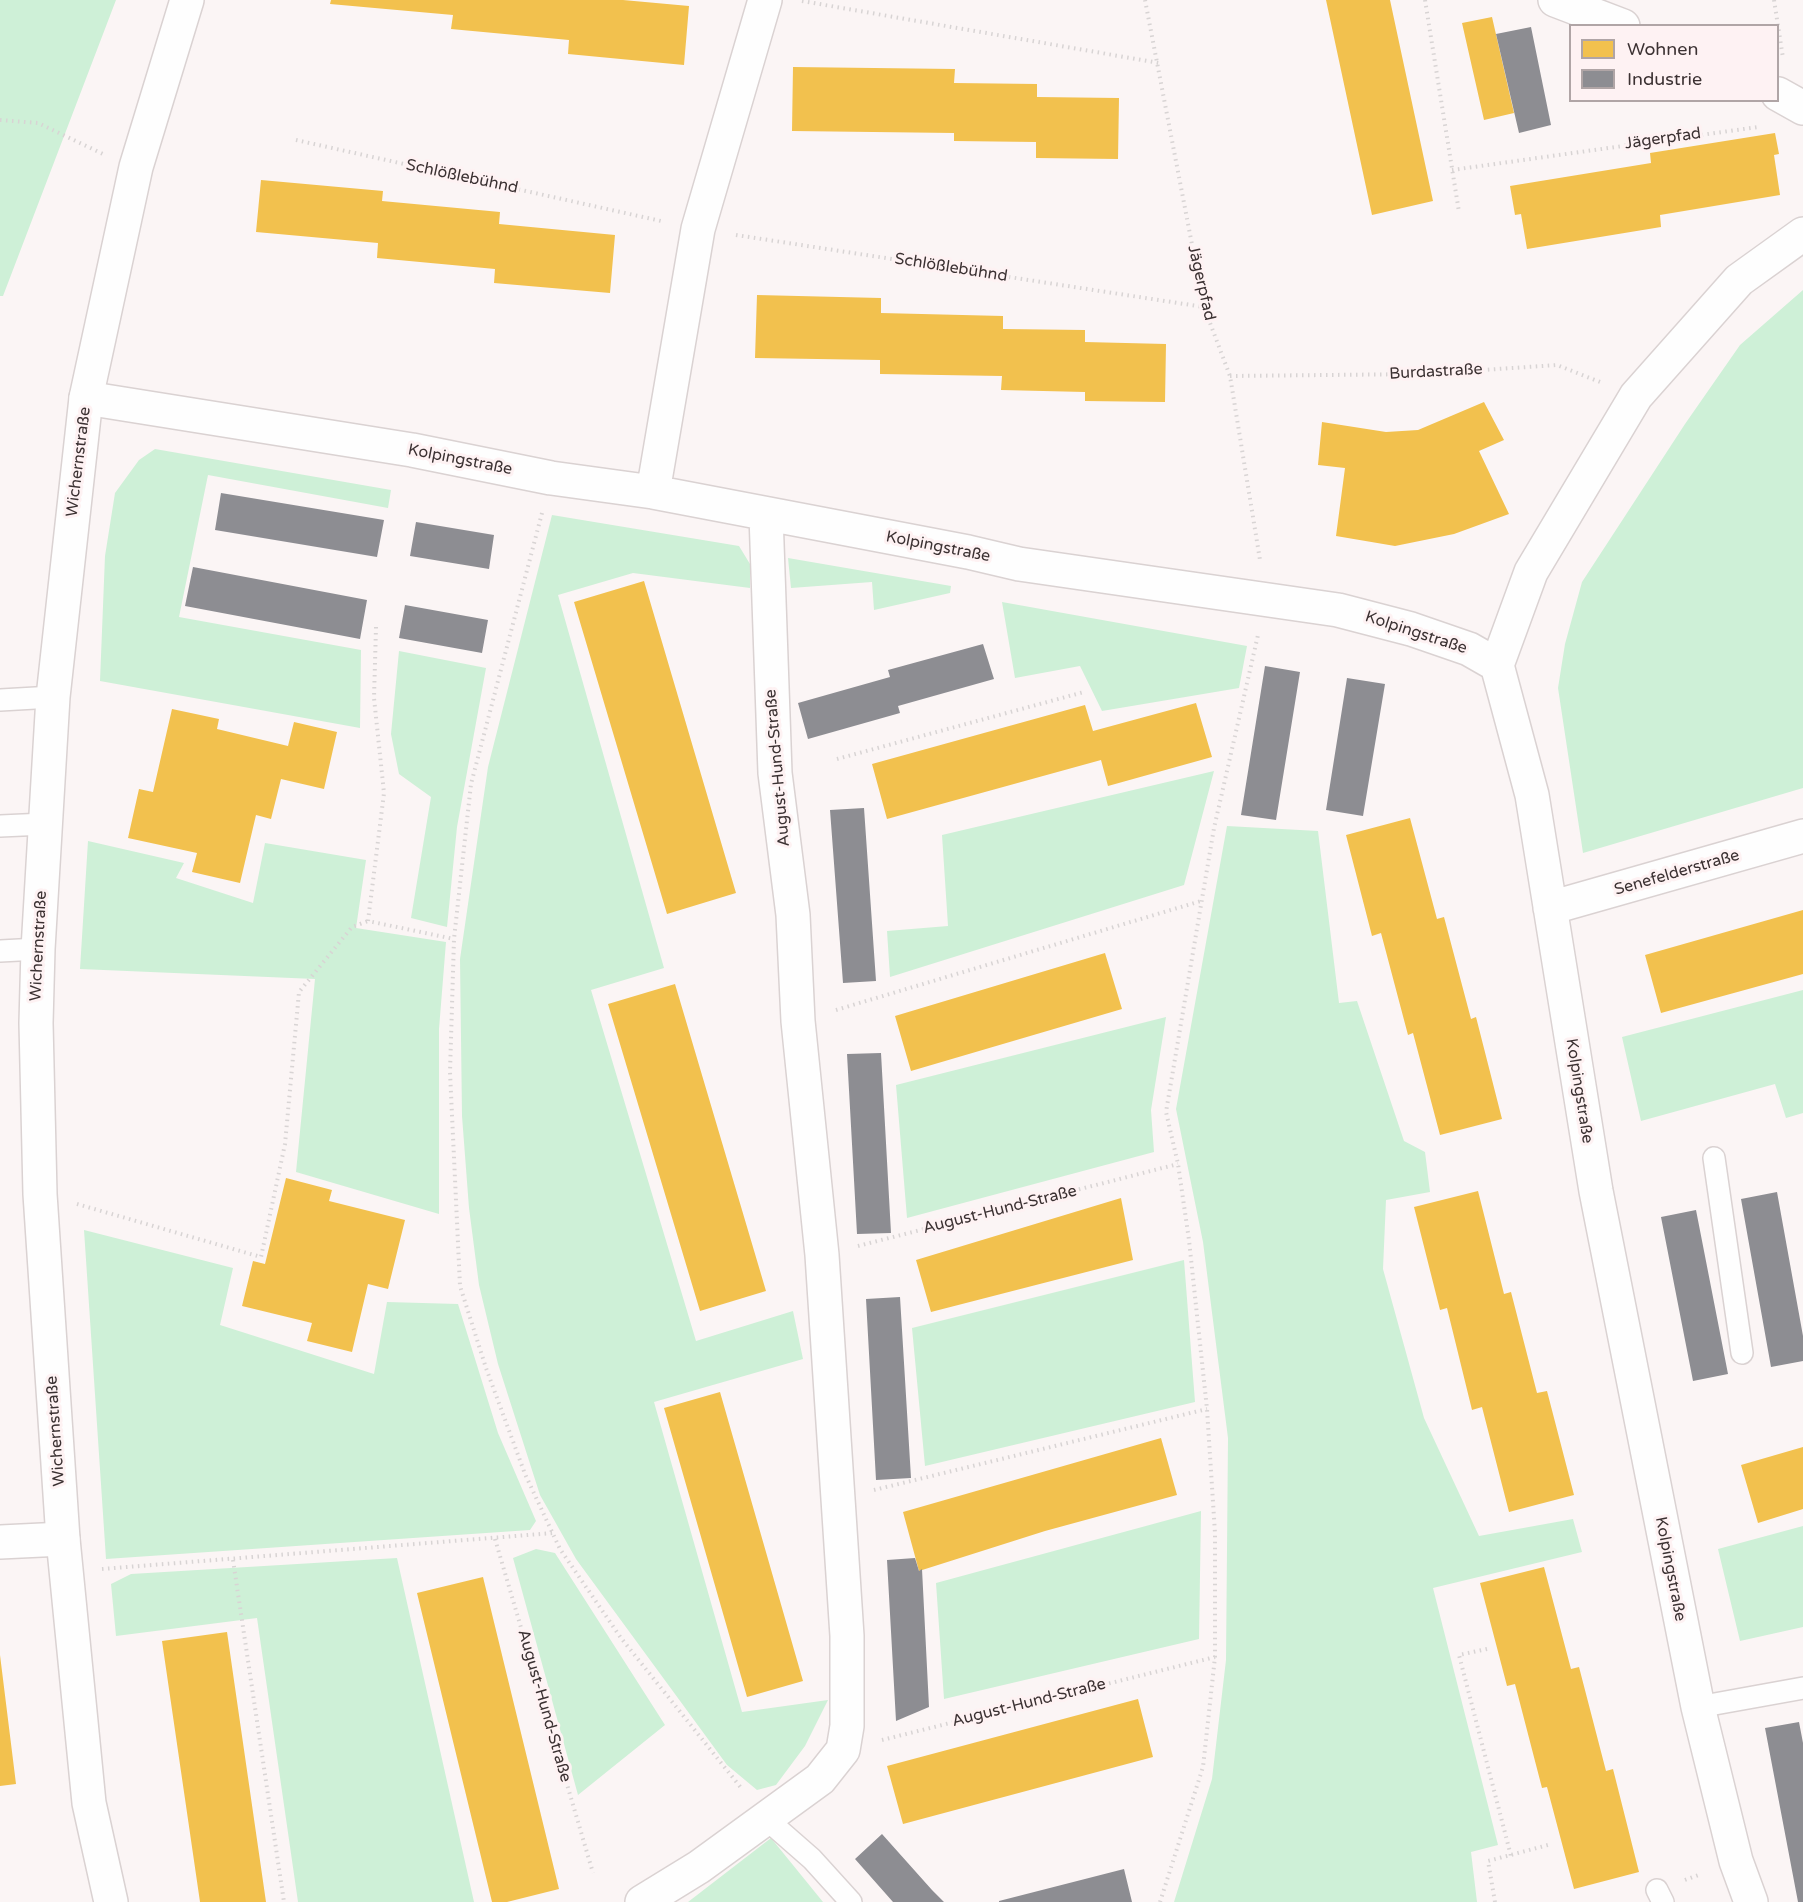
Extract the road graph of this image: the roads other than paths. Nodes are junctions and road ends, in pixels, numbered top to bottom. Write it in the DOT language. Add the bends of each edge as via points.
graph roads {
  1 [pos="187,0"];
  2 [pos="765,0"];
  3 [pos="1555,0"];
  4 [pos="1618,24"];
  5 [pos="1803,234"];
  6 [pos="86,398"];
  7 [pos="653,492"];
  8 [pos="766,515"];
  9 [pos="1497,665"];
  10 [pos="53,697"];
  11 [pos="0,700"];
  12 [pos="45,824"];
  13 [pos="0,826"];
  14 [pos="1803,836"];
  15 [pos="1550,908"];
  16 [pos="38,949"];
  17 [pos="0,951"];
  18 [pos="1714,1158"];
  19 [pos="1742,1353"];
  20 [pos="63,1539"];
  21 [pos="0,1542"];
  22 [pos="1803,1688"];
  23 [pos="1698,1707"];
  24 [pos="764,1817"];
  25 [pos="111,1902"];
  26 [pos="642,1902"];
  27 [pos="851,1902"];
  28 [pos="1750,1902"];
  1 -- 6 [label="street, Wichernstraße" via="136,167"];
  2 -- 7 [label="street" via="698,229"];
  3 -- 4 [label="street"];
  5 -- 9 [label="street" via="1739,280 1636,396 1531,572"];
  6 -- 7 [label="street, Kolpingstraße"];
  6 -- 10 [label="street, Wichernstraße"];
  7 -- 8 [label="street, Kolpingstraße"];
  8 -- 9 [label="street, Kolpingstraße" via="1019,564 1338,610 1469,649"];
  8 -- 24 [label="street, August-Hund-Straße" via="775,772 793,915 798,1022 822,1255 847,1636 847,1726 843,1750 820,1779"];
  9 -- 15 [label="street, Kolpingstraße" via="1532,795"];
  10 -- 11 [label="lane"];
  10 -- 12 [label="street, Wichernstraße"];
  12 -- 13 [label="lane"];
  12 -- 16 [label="street, Wichernstraße"];
  14 -- 15 [label="street, Senefelderstraße"];
  15 -- 23 [label="street, Kolpingstraße" via="1596,1191"];
  16 -- 17 [label="lane"];
  16 -- 20 [label="street, Wichernstraße" via="40,1194"];
  18 -- 19 [label="lane"];
  20 -- 21 [label="street"];
  20 -- 25 [label="street, Wichernstraße" via="89,1803"];
  22 -- 23 [label="lane"];
  23 -- 28 [label="street, Kolpingstraße"];
  24 -- 26 [label="street" via="699,1867"];
  24 -- 27 [label="lane"];
}
